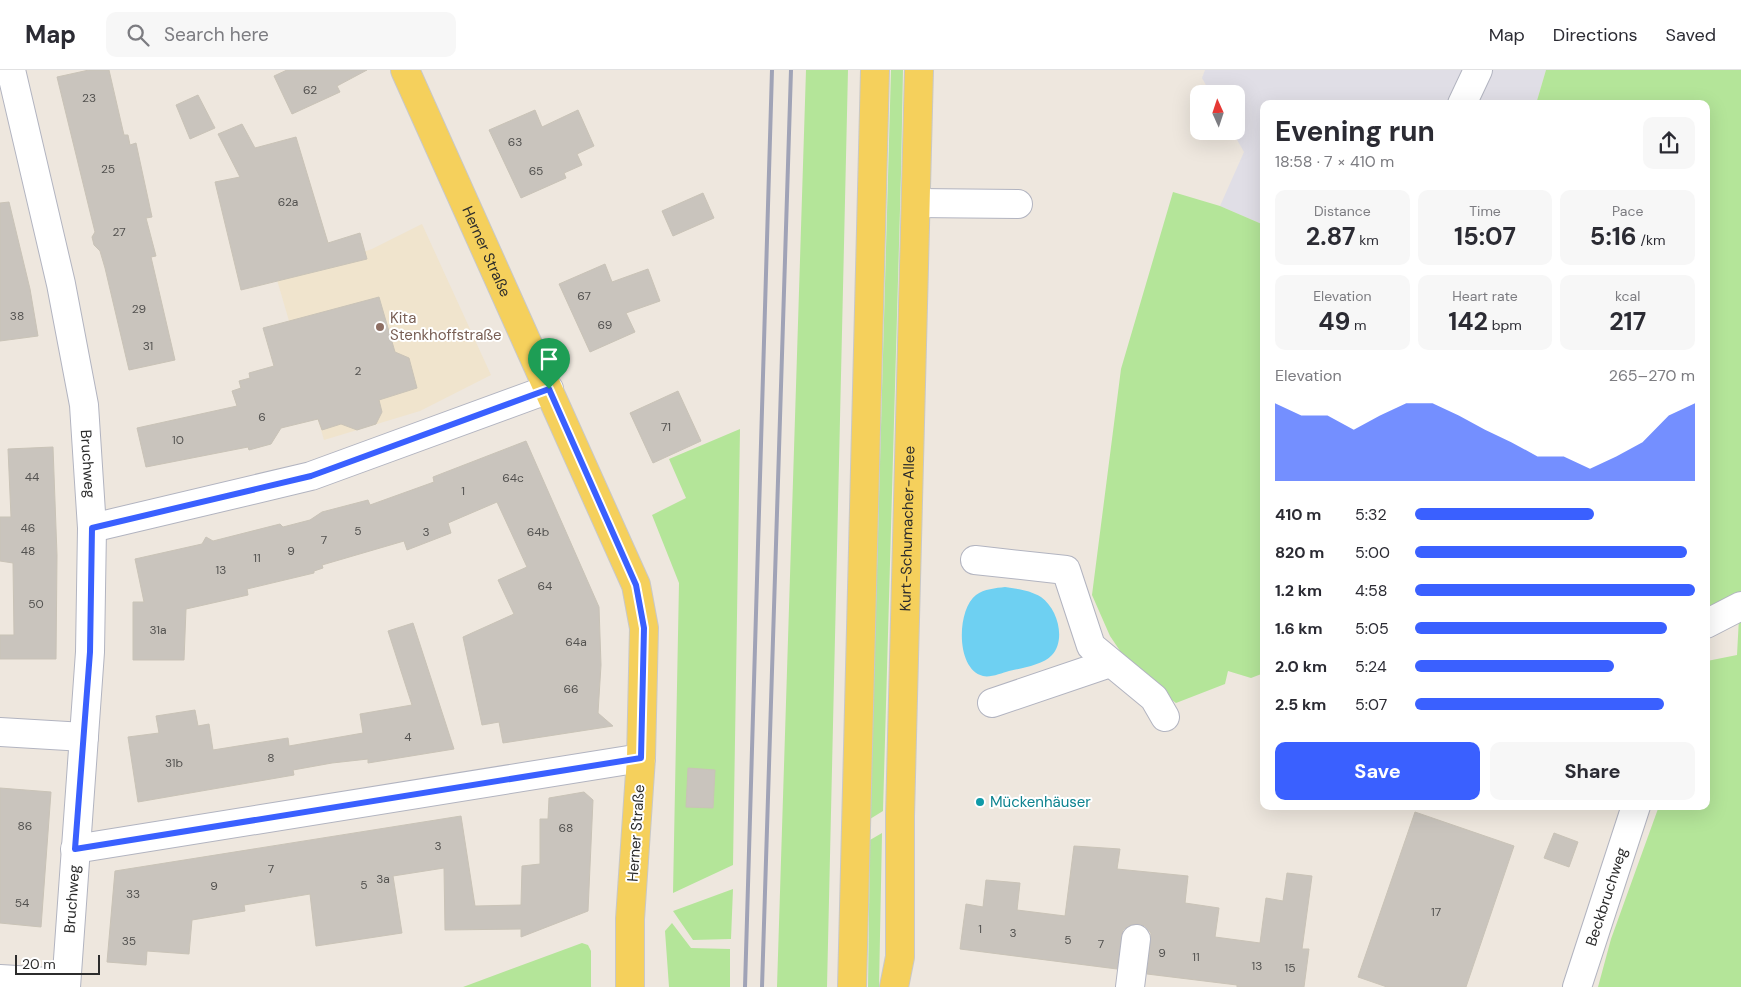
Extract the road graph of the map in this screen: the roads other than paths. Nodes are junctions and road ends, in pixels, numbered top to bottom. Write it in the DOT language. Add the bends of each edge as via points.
graph roads {
  1 [pos="11,70"];
  2 [pos="404,70"];
  3 [pos="876,70"];
  4 [pos="919,70"];
  5 [pos="1478,70"];
  6 [pos="1464,100"];
  7 [pos="916,203"];
  8 [pos="1018,204"];
  9 [pos="549,389"];
  10 [pos="92,528"];
  11 [pos="975,560"];
  12 [pos="1741,606"];
  13 [pos="1710,622"];
  14 [pos="1110,663"];
  15 [pos="992,703"];
  16 [pos="1165,717"];
  17 [pos="0,732"];
  18 [pos="84,737"];
  19 [pos="641,758"];
  20 [pos="1635,810"];
  21 [pos="75,849"];
  22 [pos="1136,939"];
  23 [pos="0,979"];
  24 [pos="66,985"];
  25 [pos="630,987"];
  26 [pos="852,987"];
  27 [pos="894,987"];
  28 [pos="1130,987"];
  29 [pos="1578,987"];
  1 -- 10 [label="street, Bruchweg" via="61,284 82,396"];
  2 -- 9 [label="main road, Herner Straße"];
  3 -- 26 [label="main road"];
  4 -- 7 [label="main road, Kurt-Schumacher-Allee"];
  5 -- 6 [label="street"];
  7 -- 8 [label="street"];
  7 -- 27 [label="main road, Kurt-Schumacher-Allee" via="900,816 900,957"];
  9 -- 10 [label="street" via="311,476"];
  9 -- 19 [label="main road, Herner Straße" via="636,585 644,628"];
  10 -- 18 [label="street, Bruchweg" via="90,652"];
  11 -- 14 [label="street" via="1066,570 1092,646"];
  12 -- 13 [label="street"];
  14 -- 15 [label="street"];
  14 -- 16 [label="street" via="1154,698"];
  17 -- 18 [label="street"];
  18 -- 21 [label="street, Bruchweg"];
  19 -- 21 [label="street"];
  19 -- 25 [label="main road, Herner Straße" via="630,919"];
  20 -- 29 [label="street, Beckbruchweg"];
  21 -- 24 [label="street, Bruchweg"];
  22 -- 28 [label="street"];
  23 -- 24 [label="street"];
}
